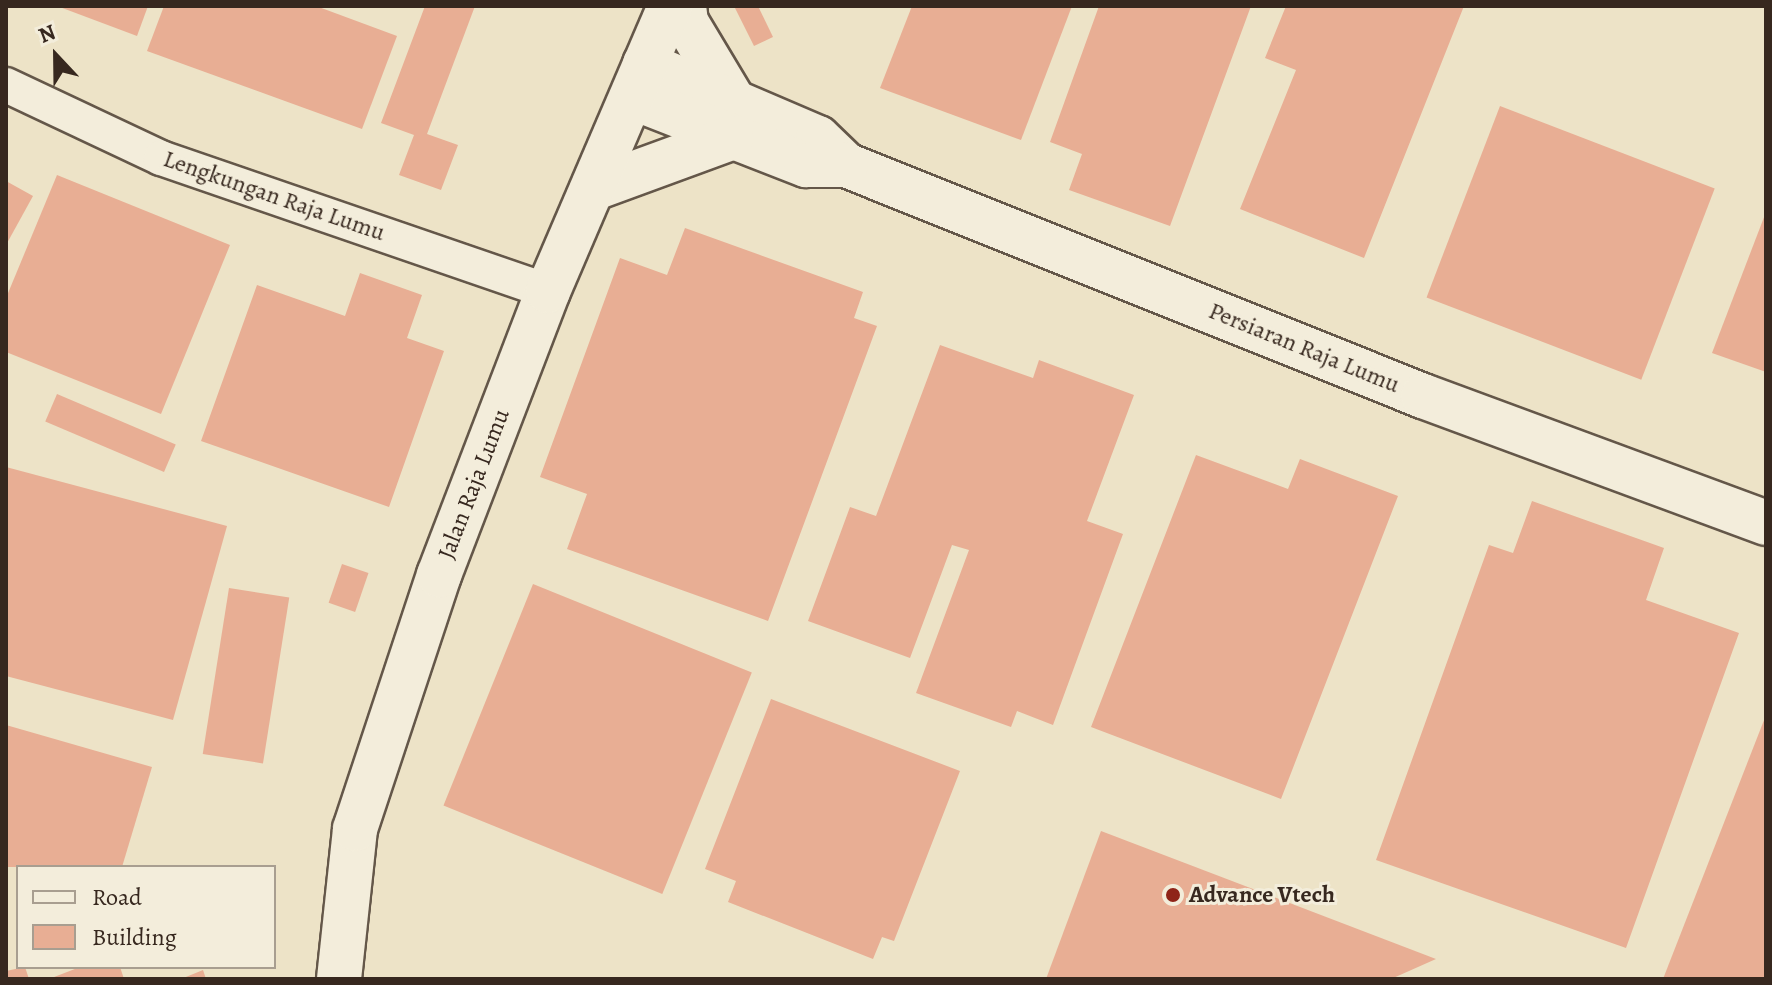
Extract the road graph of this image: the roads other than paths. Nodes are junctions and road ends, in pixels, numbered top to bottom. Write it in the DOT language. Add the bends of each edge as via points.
graph roads {
  1 [pos="670,6"];
  2 [pos="684,6"];
  3 [pos="639,81"];
  4 [pos="6,85"];
  5 [pos="733,121"];
  6 [pos="597,187"];
  7 [pos="548,291"];
  8 [pos="1766,523"];
  9 [pos="339,979"];
  1 -- 3 [label="street, Jalan Raja Lumu"];
  2 -- 5 [label="street" via="686,22"];
  3 -- 5 [label="street, Persiaran Raja Lumu"];
  3 -- 6 [label="street, Jalan Raja Lumu"];
  4 -- 7 [label="street, Lengkungan Raja Lumu" via="161,158"];
  5 -- 6 [label="street"];
  5 -- 8 [label="street, Persiaran Raja Lumu" via="806,165 846,165 1423,396"];
  6 -- 7 [label="street, Jalan Raja Lumu"];
  7 -- 9 [label="street, Jalan Raja Lumu" via="439,575 355,829"];
}
